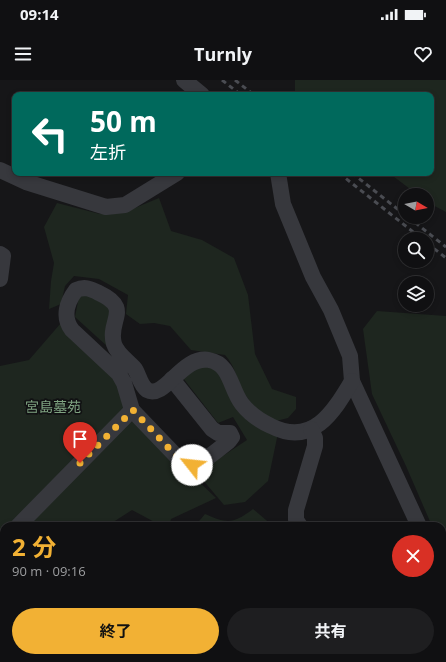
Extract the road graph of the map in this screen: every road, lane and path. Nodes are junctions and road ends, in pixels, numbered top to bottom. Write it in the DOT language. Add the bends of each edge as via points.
graph roads {
  1 [pos="184,80"];
  2 [pos="198,92"];
  3 [pos="0,170"];
  4 [pos="12,176"];
  5 [pos="13,176"];
  6 [pos="172,176"];
  7 [pos="278,176"];
  8 [pos="0,254"];
  9 [pos="0,279"];
  10 [pos="172,379"];
  11 [pos="352,382"];
  12 [pos="132,410"];
  13 [pos="311,429"];
  14 [pos="22,522"];
  15 [pos="297,522"];
  16 [pos="417,522"];
  1 -- 2 [label="street"];
  3 -- 4 [label="street"];
  5 -- 6 [label="street" via="106,207 125,205"];
  7 -- 11 [label="street" via="283,204 350,356"];
  8 -- 9 [label="street" via="3,256"];
  10 -- 12 [label="street" via="214,432 230,433 232,437 229,441 199,462 186,464"];
  10 -- 12 [label="street" via="163,388 156,391 147,390 134,369 115,347 113,335 117,307 114,302 89,288 82,287 76,290 67,308 68,324 119,374"];
  10 -- 13 [label="street" via="191,362 210,360 225,370 239,399 258,419 286,432 295,433"];
  11 -- 13 [label="street" via="338,406"];
  11 -- 16 [label="street"];
  12 -- 14 [label="street"];
  13 -- 15 [label="street" via="316,442 296,510"];
}
